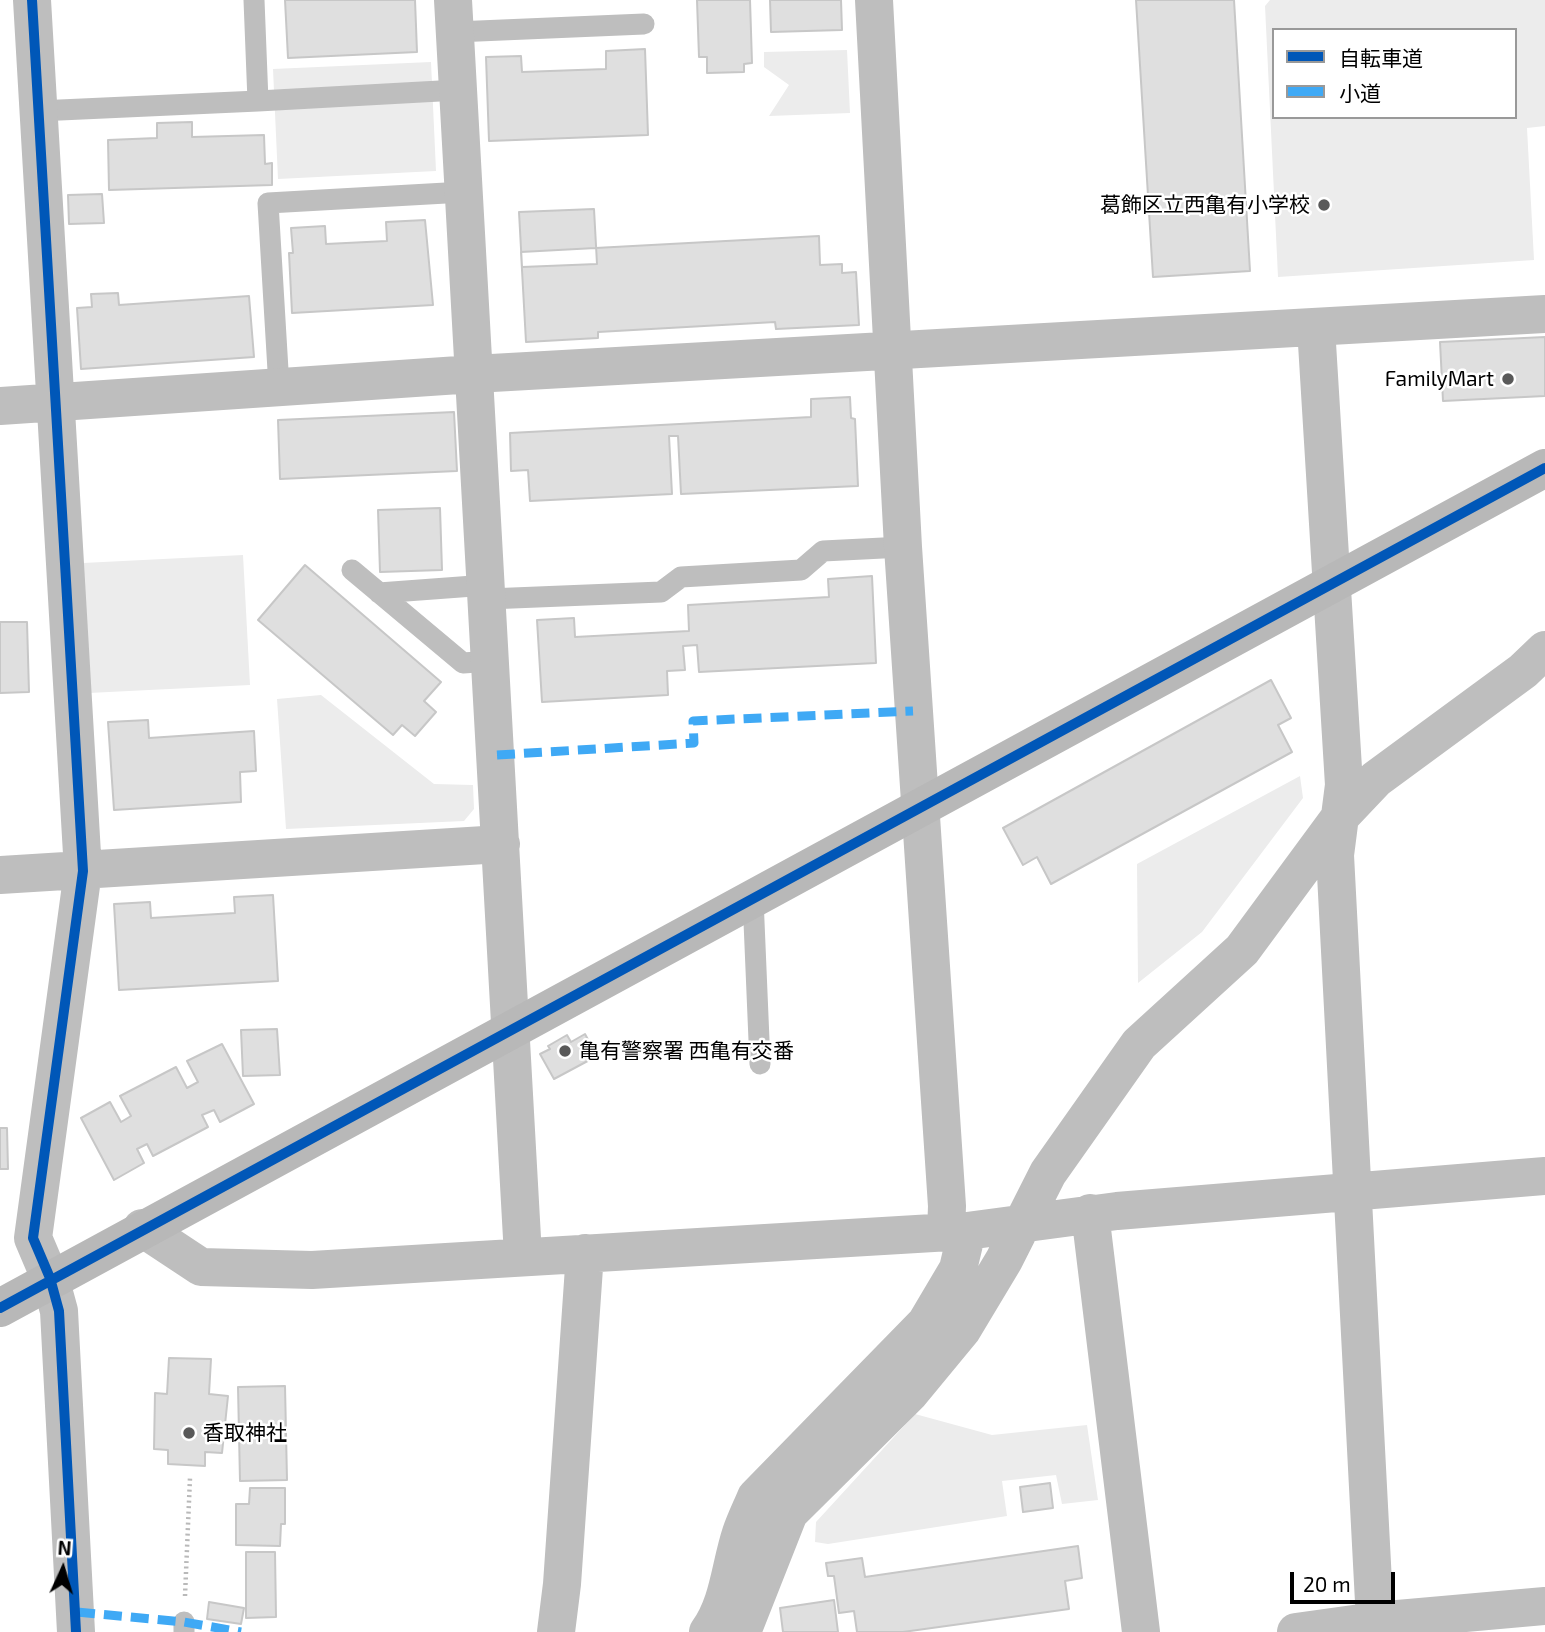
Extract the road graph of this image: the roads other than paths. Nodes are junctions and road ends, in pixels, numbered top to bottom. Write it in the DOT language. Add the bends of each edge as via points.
graph roads {
  1 [pos="32,0"];
  2 [pos="254,0"];
  3 [pos="874,0"];
  4 [pos="454,16"];
  5 [pos="644,24"];
  6 [pos="458,90"];
  7 [pos="258,101"];
  8 [pos="38,111"];
  9 [pos="464,192"];
  10 [pos="1545,314"];
  11 [pos="1316,327"];
  12 [pos="895,351"];
  13 [pos="474,374"];
  14 [pos="279,387"];
  15 [pos="54,403"];
  16 [pos="0,406"];
  17 [pos="1545,468"];
  18 [pos="903,547"];
  19 [pos="352,570"];
  20 [pos="1332,585"];
  21 [pos="487,592"];
  22 [pos="379,593"];
  23 [pos="1545,650"];
  24 [pos="491,660"];
  25 [pos="919,808"];
  26 [pos="1340,817"];
  27 [pos="501,844"];
  28 [pos="83,871"];
  29 [pos="0,875"];
  30 [pos="753,898"];
  31 [pos="510,1029"];
  32 [pos="760,1064"];
  33 [pos="1545,1176"];
  34 [pos="1354,1192"];
  35 [pos="1090,1213"];
  36 [pos="1025,1221"];
  37 [pos="142,1228"];
  38 [pos="957,1232"];
  39 [pos="585,1253"];
  40 [pos="523,1256"];
  41 [pos="50,1278"];
  42 [pos="0,1308"];
  43 [pos="1545,1606"];
  44 [pos="1375,1620"];
  45 [pos="76,1632"];
  46 [pos="556,1632"];
  47 [pos="708,1632"];
  48 [pos="743,1632"];
  49 [pos="1141,1632"];
  50 [pos="1296,1632"];
  1 -- 8 [label="street"];
  2 -- 7 [label="lane"];
  3 -- 12 [label="street"];
  4 -- 5 [label="lane"];
  4 -- 6 [label="street"];
  6 -- 7 [label="lane"];
  6 -- 9 [label="street"];
  7 -- 8 [label="lane"];
  8 -- 15 [label="street"];
  9 -- 13 [label="street"];
  9 -- 14 [label="lane" via="268,203"];
  10 -- 11 [label="street"];
  11 -- 12 [label="street"];
  11 -- 20 [label="street"];
  12 -- 13 [label="street"];
  12 -- 18 [label="street"];
  13 -- 14 [label="street"];
  13 -- 21 [label="street"];
  14 -- 15 [label="street"];
  15 -- 16 [label="street"];
  15 -- 28 [label="street"];
  17 -- 20 [label="street"];
  18 -- 21 [label="lane" via="823,551 801,570 681,577 661,592"];
  18 -- 25 [label="street"];
  19 -- 22 [label="lane"];
  20 -- 25 [label="street"];
  20 -- 26 [label="street" via="1344,785"];
  21 -- 22 [label="lane"];
  21 -- 24 [label="street"];
  22 -- 24 [label="lane" via="463,663"];
  23 -- 26 [label="street" via="1376,779"];
  24 -- 27 [label="street"];
  25 -- 30 [label="street"];
  25 -- 38 [label="street" via="947,1206"];
  26 -- 34 [label="street" via="1335,855"];
  26 -- 36 [label="street" via="1242,950 1139,1044 1048,1173"];
  27 -- 28 [label="street"];
  27 -- 31 [label="street"];
  28 -- 29 [label="street"];
  28 -- 41 [label="street" via="33,1238"];
  30 -- 31 [label="street"];
  30 -- 32 [label="lane"];
  31 -- 37 [label="street"];
  31 -- 40 [label="street"];
  33 -- 34 [label="street"];
  34 -- 35 [label="street"];
  34 -- 44 [label="street"];
  35 -- 36 [label="street"];
  35 -- 49 [label="street"];
  36 -- 38 [label="street"];
  36 -- 48 [label="street" via="962,1330 910,1393 789,1513"];
  37 -- 40 [label="street" via="201,1267 312,1270"];
  37 -- 41 [label="street"];
  38 -- 39 [label="street"];
  38 -- 47 [label="street" via="958,1269 926,1322 756,1497 716,1622"];
  39 -- 40 [label="street"];
  39 -- 46 [label="street"];
  41 -- 42 [label="street"];
  41 -- 45 [label="street" via="59,1311"];
  43 -- 44 [label="street"];
  44 -- 50 [label="street"];
}
